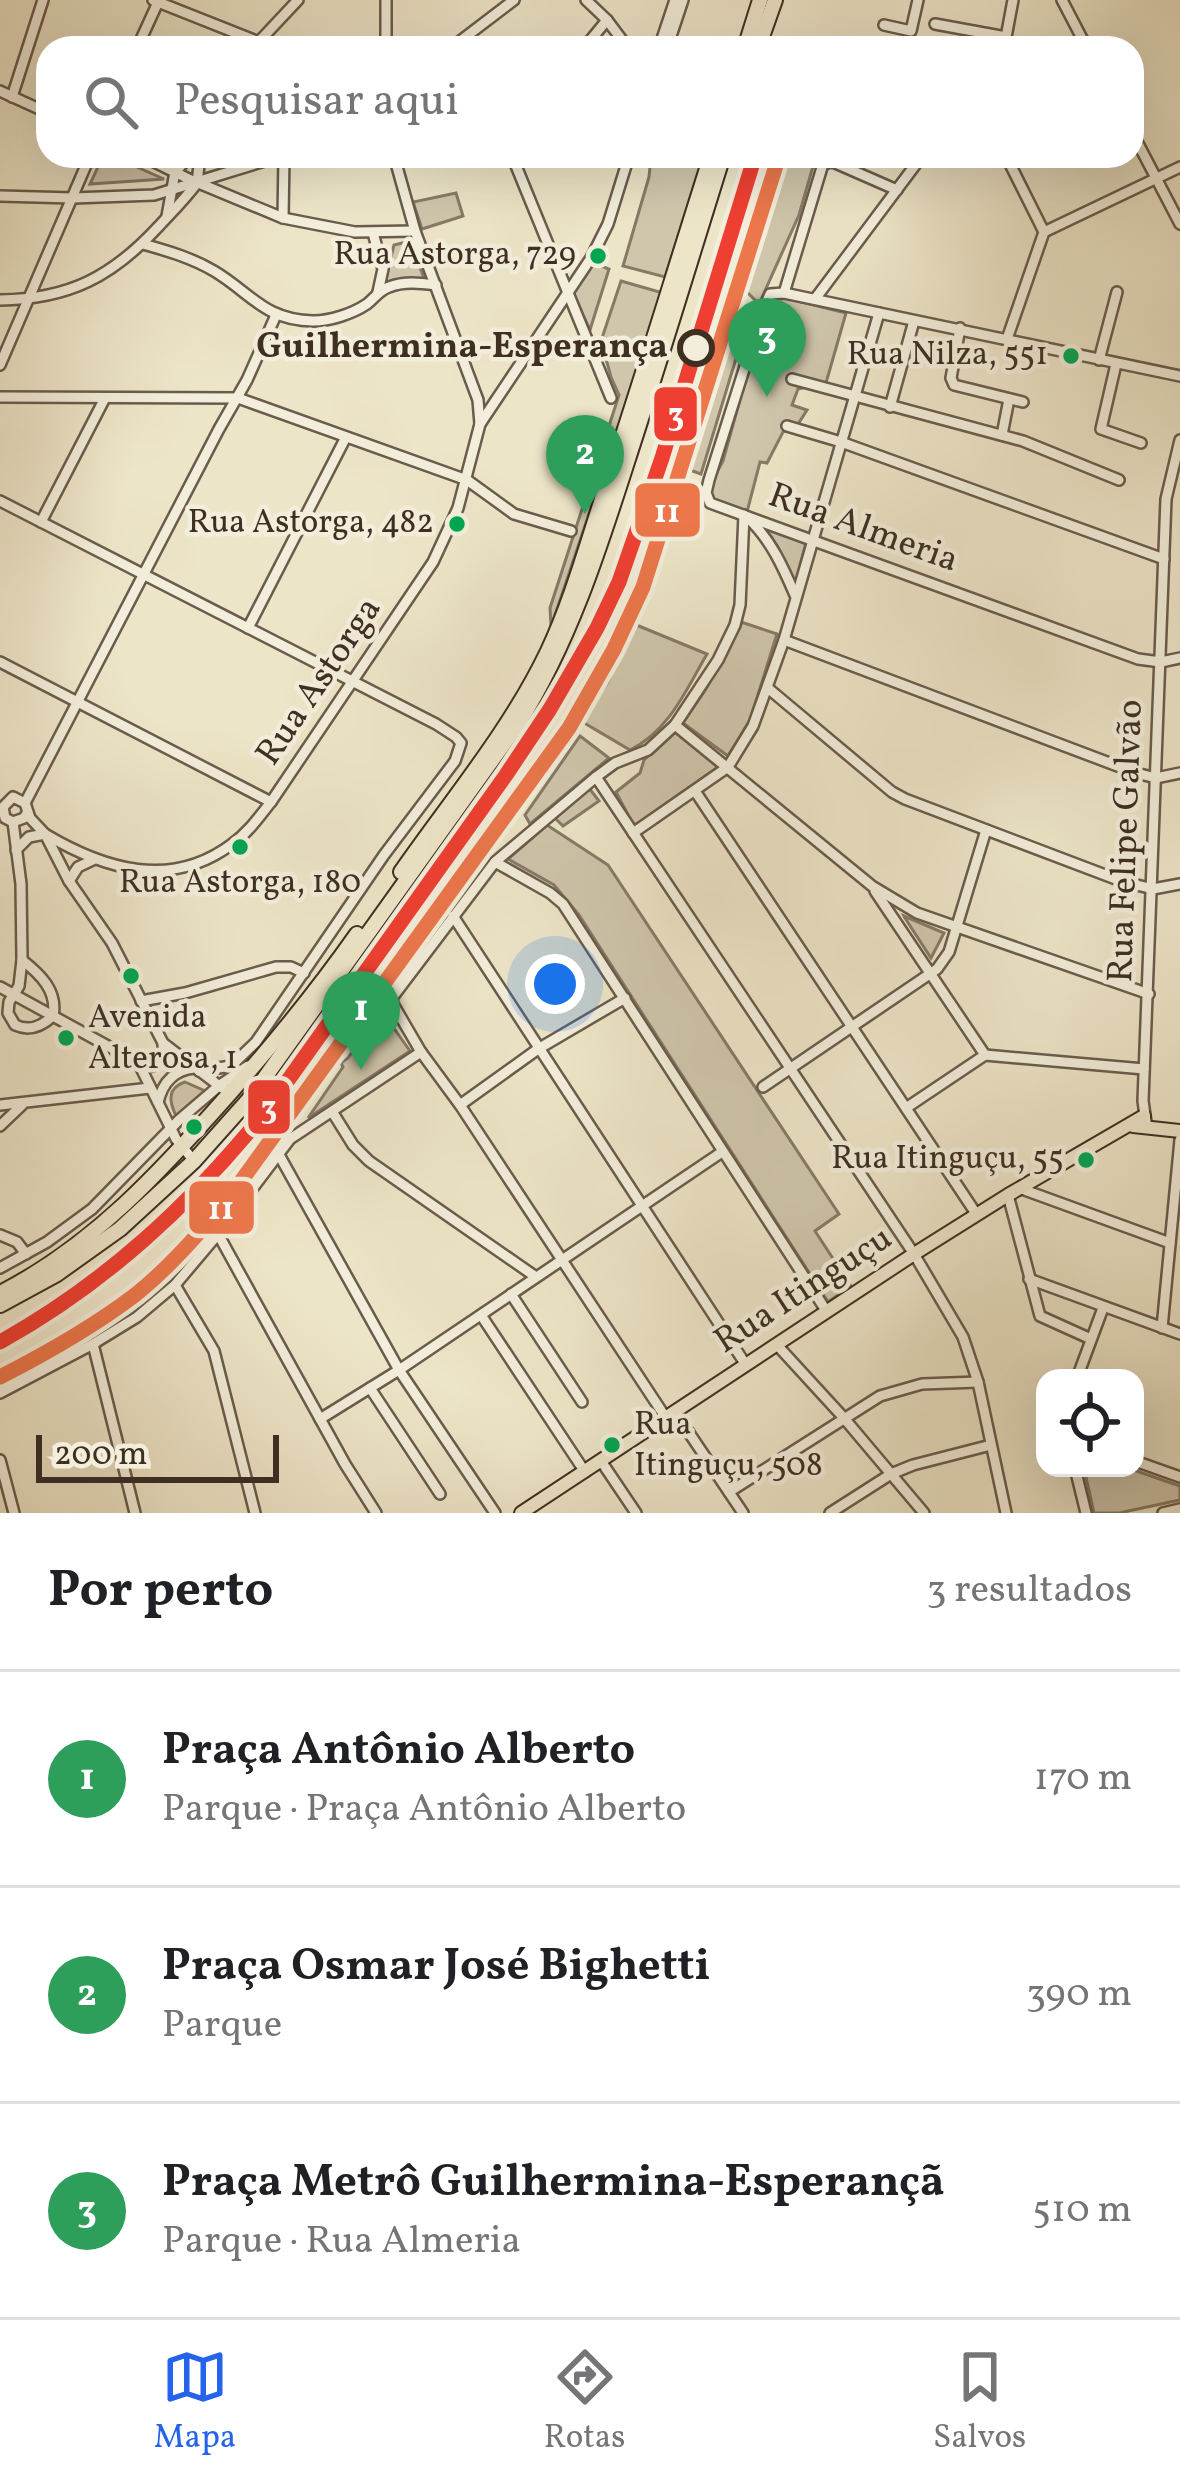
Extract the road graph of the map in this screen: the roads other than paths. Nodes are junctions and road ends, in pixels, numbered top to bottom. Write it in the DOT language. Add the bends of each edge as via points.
graph roads {
  1 [pos="43,0"];
  2 [pos="156,0"];
  3 [pos="298,0"];
  4 [pos="386,0"];
  5 [pos="514,0"];
  6 [pos="586,0"];
  7 [pos="679,0"];
  8 [pos="760,0"];
  9 [pos="775,0"];
  10 [pos="918,0"];
  11 [pos="1013,0"];
  12 [pos="1062,0"];
  13 [pos="607,20"];
  14 [pos="935,24"];
  15 [pos="884,26"];
  16 [pos="142,36"];
  17 [pos="237,36"];
  18 [pos="263,36"];
  19 [pos="386,36"];
  20 [pos="467,36"];
  21 [pos="594,36"];
  22 [pos="619,36"];
  23 [pos="667,36"];
  24 [pos="749,36"];
  25 [pos="762,36"];
  26 [pos="982,36"];
  27 [pos="1006,36"];
  28 [pos="1081,36"];
  29 [pos="0,92"];
  30 [pos="12,97"];
  31 [pos="36,107"];
  32 [pos="1144,155"];
  33 [pos="1180,167"];
  34 [pos="85,168"];
  35 [pos="167,168"];
  36 [pos="179,168"];
  37 [pos="199,168"];
  38 [pos="245,168"];
  39 [pos="283,168"];
  40 [pos="397,168"];
  41 [pos="517,168"];
  42 [pos="624,168"];
  43 [pos="706,168"];
  44 [pos="718,168"];
  45 [pos="822,168"];
  46 [pos="847,168"];
  47 [pos="913,168"];
  48 [pos="1012,168"];
  49 [pos="175,172"];
  50 [pos="1157,179"];
  51 [pos="198,183"];
  52 [pos="172,190"];
  53 [pos="897,190"];
  54 [pos="154,195"];
  55 [pos="0,196"];
  56 [pos="73,198"];
  57 [pos="167,216"];
  58 [pos="283,218"];
  59 [pos="1180,224"];
  60 [pos="415,231"];
  61 [pos="1044,232"];
  62 [pos="373,233"];
  63 [pos="143,244"];
  64 [pos="436,285"];
  65 [pos="378,292"];
  66 [pos="784,292"];
  67 [pos="1117,292"];
  68 [pos="568,295"];
  69 [pos="815,299"];
  70 [pos="0,300"];
  71 [pos="28,300"];
  72 [pos="879,313"];
  73 [pos="276,315"];
  74 [pos="914,321"];
  75 [pos="960,328"];
  76 [pos="1007,339"];
  77 [pos="1100,360"];
  78 [pos="1116,364"];
  79 [pos="0,365"];
  80 [pos="1180,376"];
  81 [pos="792,379"];
  82 [pos="0,397"];
  83 [pos="105,398"];
  84 [pos="238,398"];
  85 [pos="610,398"];
  86 [pos="855,398"];
  87 [pos="1009,399"];
  88 [pos="1023,402"];
  89 [pos="890,407"];
  90 [pos="480,424"];
  91 [pos="787,426"];
  92 [pos="1002,435"];
  93 [pos="346,437"];
  94 [pos="1180,440"];
  95 [pos="842,442"];
  96 [pos="1141,443"];
  97 [pos="467,480"];
  98 [pos="1119,480"];
  99 [pos="0,501"];
  100 [pos="744,515"];
  101 [pos="41,522"];
  102 [pos="571,531"];
  103 [pos="813,538"];
  104 [pos="1164,560"];
  105 [pos="145,575"];
  106 [pos="796,598"];
  107 [pos="248,628"];
  108 [pos="784,640"];
  109 [pos="1180,658"];
  110 [pos="0,662"];
  111 [pos="1161,662"];
  112 [pos="353,681"];
  113 [pos="769,689"];
  114 [pos="77,704"];
  115 [pos="674,725"];
  116 [pos="728,767"];
  117 [pos="1180,773"];
  118 [pos="596,777"];
  119 [pos="1156,778"];
  120 [pos="0,789"];
  121 [pos="695,790"];
  122 [pos="21,802"];
  123 [pos="271,802"];
  124 [pos="1,806"];
  125 [pos="7,821"];
  126 [pos="986,830"];
  127 [pos="633,833"];
  128 [pos="45,834"];
  129 [pos="16,850"];
  130 [pos="95,859"];
  131 [pos="495,862"];
  132 [pos="69,881"];
  133 [pos="1180,884"];
  134 [pos="872,886"];
  135 [pos="1153,889"];
  136 [pos="453,916"];
  137 [pos="956,927"];
  138 [pos="22,961"];
  139 [pos="304,973"];
  140 [pos="931,975"];
  141 [pos="0,987"];
  142 [pos="14,994"];
  143 [pos="1149,994"];
  144 [pos="625,998"];
  145 [pos="141,1001"];
  146 [pos="4,1015"];
  147 [pos="53,1016"];
  148 [pos="852,1027"];
  149 [pos="163,1042"];
  150 [pos="538,1049"];
  151 [pos="421,1052"];
  152 [pos="986,1055"];
  153 [pos="139,1064"];
  154 [pos="790,1068"];
  155 [pos="197,1069"];
  156 [pos="1144,1070"];
  157 [pos="763,1087"];
  158 [pos="150,1088"];
  159 [pos="225,1089"];
  160 [pos="1143,1101"];
  161 [pos="158,1103"];
  162 [pos="22,1104"];
  163 [pos="0,1105"];
  164 [pos="460,1105"];
  165 [pos="906,1108"];
  166 [pos="333,1113"];
  167 [pos="1146,1122"];
  168 [pos="0,1126"];
  169 [pos="1124,1127"];
  170 [pos="170,1129"];
  171 [pos="1180,1135"];
  172 [pos="214,1139"];
  173 [pos="182,1148"];
  174 [pos="722,1152"];
  175 [pos="278,1153"];
  176 [pos="194,1161"];
  177 [pos="1014,1191"];
  178 [pos="642,1206"];
  179 [pos="977,1214"];
  180 [pos="218,1234"];
  181 [pos="0,1235"];
  182 [pos="1170,1243"];
  183 [pos="914,1254"];
  184 [pos="26,1255"];
  185 [pos="561,1260"];
  186 [pos="0,1268"];
  187 [pos="536,1277"];
  188 [pos="1028,1279"];
  189 [pos="175,1286"];
  190 [pos="0,1293"];
  191 [pos="511,1294"];
  192 [pos="0,1305"];
  193 [pos="1103,1308"];
  194 [pos="827,1312"];
  195 [pos="481,1315"];
  196 [pos="1162,1328"];
  197 [pos="1180,1334"];
  198 [pos="1091,1339"];
  199 [pos="93,1344"];
  200 [pos="777,1345"];
  201 [pos="746,1365"];
  202 [pos="1080,1369"];
  203 [pos="399,1370"];
  204 [pos="978,1382"];
  205 [pos="370,1388"];
  206 [pos="0,1394"];
  207 [pos="582,1402"];
  208 [pos="670,1415"];
  209 [pos="843,1418"];
  210 [pos="320,1419"];
  211 [pos="991,1445"];
  212 [pos="0,1460"];
  213 [pos="601,1461"];
  214 [pos="1144,1464"];
  215 [pos="584,1472"];
  216 [pos="891,1474"];
  217 [pos="1077,1477"];
  218 [pos="1180,1477"];
  219 [pos="729,1492"];
  220 [pos="440,1494"];
  221 [pos="1180,1509"];
  222 [pos="524,1512"];
  223 [pos="14,1513"];
  224 [pos="135,1513"];
  225 [pos="255,1513"];
  226 [pos="376,1513"];
  227 [pos="495,1513"];
  228 [pos="636,1513"];
  229 [pos="743,1513"];
  230 [pos="830,1513"];
  231 [pos="924,1513"];
  232 [pos="1006,1513"];
  233 [pos="1086,1513"];
  234 [pos="1162,1513"];
  1 -- 30 [label="street"];
  2 -- 16 [label="street"];
  2 -- 17 [label="street"];
  3 -- 18 [label="street"];
  4 -- 19 [label="street"];
  5 -- 20 [label="street"];
  6 -- 13 [label="street"];
  7 -- 23 [label="street"];
  8 -- 24 [label="highway"];
  9 -- 25 [label="highway"];
  10 -- 15 [label="street" via="911,31"];
  11 -- 27 [label="street"];
  12 -- 28 [label="street"];
  13 -- 21 [label="street"];
  13 -- 22 [label="street"];
  14 -- 26 [label="street"];
  29 -- 30 [label="street"];
  30 -- 31 [label="street"];
  32 -- 50 [label="street"];
  33 -- 50 [label="street"];
  34 -- 56 [label="street"];
  35 -- 49 [label="street"];
  36 -- 49 [label="street"];
  37 -- 51 [label="street"];
  38 -- 51 [label="street"];
  39 -- 58 [label="street"];
  40 -- 60 [label="street"];
  41 -- 68 [label="street"];
  42 -- 68 [label="street, Rua Astorga" via="608,224"];
  43 -- 159 [label="highway" via="566,609 530,686 304,1009"];
  44 -- 172 [label="highway" via="604,535 543,684 326,996"];
  45 -- 66 [label="street"];
  46 -- 53 [label="street"];
  47 -- 53 [label="street"];
  48 -- 61 [label="street"];
  49 -- 51 [label="street"];
  49 -- 52 [label="street"];
  50 -- 59 [label="street"];
  50 -- 61 [label="street"];
  51 -- 52 [label="street"];
  51 -- 57 [label="street"];
  51 -- 58 [label="street"];
  52 -- 54 [label="street"];
  52 -- 57 [label="street"];
  53 -- 69 [label="street"];
  54 -- 56 [label="street"];
  54 -- 57 [label="street"];
  55 -- 56 [label="street"];
  56 -- 71 [label="street"];
  57 -- 63 [label="street"];
  58 -- 62 [label="street"];
  60 -- 62 [label="street"];
  60 -- 64 [label="street"];
  61 -- 76 [label="street"];
  62 -- 65 [label="street" via="383,269"];
  63 -- 71 [label="street" via="71,290"];
  63 -- 73 [label="street" via="207,267"];
  64 -- 65 [label="street"];
  64 -- 90 [label="street"];
  65 -- 73 [label="street" via="324,321"];
  66 -- 69 [label="street"];
  66 -- 100 [label="street, Rua Almeria" via="770,294 762,314 706,493 715,506"];
  67 -- 77 [label="street"];
  68 -- 85 [label="street"];
  68 -- 90 [label="street, Rua Astorga"];
  69 -- 72 [label="street"];
  70 -- 71 [label="street"];
  71 -- 79 [label="street"];
  72 -- 74 [label="street"];
  72 -- 86 [label="street"];
  73 -- 84 [label="street"];
  74 -- 75 [label="street"];
  74 -- 89 [label="street"];
  75 -- 76 [label="street"];
  75 -- 87 [label="street" via="952,382"];
  76 -- 77 [label="street"];
  77 -- 78 [label="street"];
  78 -- 80 [label="street"];
  78 -- 96 [label="street" via="1101,428"];
  81 -- 86 [label="street"];
  82 -- 83 [label="street"];
  83 -- 84 [label="street"];
  83 -- 101 [label="street"];
  84 -- 93 [label="street"];
  84 -- 105 [label="street"];
  86 -- 89 [label="street"];
  86 -- 95 [label="street"];
  87 -- 88 [label="street"];
  87 -- 92 [label="street"];
  89 -- 92 [label="street"];
  90 -- 97 [label="street, Rua Astorga"];
  91 -- 95 [label="street"];
  92 -- 98 [label="street"];
  93 -- 97 [label="street"];
  93 -- 107 [label="street"];
  94 -- 104 [label="street, Rua Felipe Galvão" via="1166,499"];
  95 -- 103 [label="street"];
  95 -- 104 [label="street"];
  97 -- 102 [label="street" via="514,514"];
  97 -- 112 [label="street, Rua Astorga" via="433,562"];
  99 -- 101 [label="street"];
  100 -- 103 [label="street, Rua Almeria"];
  100 -- 106 [label="street" via="765,536"];
  100 -- 115 [label="street" via="735,626"];
  101 -- 105 [label="street"];
  103 -- 106 [label="street"];
  103 -- 111 [label="street, Rua Almeria"];
  104 -- 111 [label="street, Rua Felipe Galvão"];
  105 -- 107 [label="street"];
  105 -- 114 [label="street"];
  106 -- 108 [label="street"];
  107 -- 112 [label="street"];
  108 -- 113 [label="street"];
  108 -- 119 [label="street"];
  109 -- 111 [label="street, Rua Almeria"];
  110 -- 114 [label="street"];
  111 -- 119 [label="street, Rua Felipe Galvão"];
  112 -- 123 [label="street, Rua Astorga"];
  112 -- 139 [label="street" via="461,743"];
  113 -- 116 [label="street"];
  113 -- 126 [label="street" via="892,792"];
  114 -- 122 [label="street"];
  114 -- 123 [label="street"];
  115 -- 116 [label="street"];
  115 -- 118 [label="street" via="648,750"];
  116 -- 121 [label="street"];
  116 -- 134 [label="street"];
  117 -- 119 [label="street"];
  118 -- 127 [label="street"];
  118 -- 131 [label="street"];
  119 -- 135 [label="street, Rua Felipe Galvão"];
  120 -- 122 [label="street"];
  121 -- 127 [label="street"];
  121 -- 148 [label="street"];
  122 -- 124 [label="street"];
  122 -- 125 [label="street" via="24,818"];
  122 -- 128 [label="street"];
  123 -- 130 [label="street, Rua Astorga" via="234,843 202,861 137,870"];
  124 -- 125 [label="street"];
  125 -- 129 [label="street"];
  126 -- 135 [label="street"];
  126 -- 137 [label="street"];
  127 -- 154 [label="street"];
  128 -- 129 [label="street"];
  128 -- 130 [label="street, Rua Astorga"];
  128 -- 132 [label="street"];
  129 -- 138 [label="street"];
  130 -- 132 [label="street"];
  131 -- 136 [label="street"];
  131 -- 144 [label="street" via="563,904"];
  132 -- 145 [label="street"];
  133 -- 135 [label="street"];
  134 -- 137 [label="street"];
  134 -- 140 [label="street"];
  135 -- 143 [label="street, Rua Felipe Galvão"];
  136 -- 150 [label="street"];
  136 -- 151 [label="street" via="393,993"];
  137 -- 140 [label="street"];
  137 -- 143 [label="street"];
  138 -- 142 [label="street"];
  138 -- 147 [label="street" via="49,988"];
  139 -- 145 [label="street" via="276,967"];
  139 -- 155 [label="street" via="241,1059"];
  140 -- 148 [label="street"];
  140 -- 152 [label="street"];
  141 -- 142 [label="street"];
  142 -- 146 [label="street"];
  142 -- 147 [label="street"];
  143 -- 156 [label="street, Rua Felipe Galvão"];
  144 -- 150 [label="street"];
  144 -- 174 [label="street"];
  145 -- 149 [label="street"];
  146 -- 147 [label="street" via="30,1028"];
  147 -- 153 [label="street"];
  148 -- 154 [label="street"];
  148 -- 165 [label="street"];
  149 -- 153 [label="street" via="159,1063"];
  149 -- 155 [label="street"];
  150 -- 164 [label="street"];
  150 -- 178 [label="street"];
  151 -- 164 [label="street"];
  151 -- 166 [label="street"];
  152 -- 156 [label="street"];
  152 -- 165 [label="street"];
  153 -- 158 [label="street"];
  154 -- 157 [label="street"];
  154 -- 183 [label="street"];
  155 -- 159 [label="street"];
  155 -- 161 [label="street" via="170,1078"];
  156 -- 160 [label="street, Rua Felipe Galvão"];
  158 -- 161 [label="street"];
  158 -- 162 [label="street"];
  159 -- 170 [label="street"];
  159 -- 172 [label="highway" via="232,1106"];
  159 -- 173 [label="highway"];
  160 -- 167 [label="street, Rua Felipe Galvão"];
  160 -- 169 [label="street"];
  161 -- 170 [label="street"];
  162 -- 163 [label="street"];
  162 -- 168 [label="street"];
  164 -- 185 [label="street"];
  165 -- 179 [label="street"];
  166 -- 175 [label="street"];
  166 -- 187 [label="street" via="369,1161"];
  167 -- 169 [label="main road"];
  167 -- 171 [label="main road"];
  169 -- 177 [label="main road, Rua Itinguçu"];
  170 -- 173 [label="street"];
  170 -- 184 [label="street" via="92,1209"];
  171 -- 182 [label="street"];
  172 -- 176 [label="highway"];
  173 -- 176 [label="street"];
  173 -- 190 [label="highway" via="104,1222"];
  174 -- 178 [label="street"];
  174 -- 194 [label="street"];
  175 -- 180 [label="street"];
  175 -- 203 [label="street"];
  176 -- 192 [label="highway" via="92,1251"];
  177 -- 179 [label="main road, Rua Itinguçu"];
  177 -- 182 [label="street"];
  177 -- 188 [label="street"];
  178 -- 185 [label="street"];
  178 -- 201 [label="street"];
  179 -- 183 [label="main road, Rua Itinguçu"];
  180 -- 189 [label="street"];
  180 -- 210 [label="street"];
  181 -- 184 [label="street"];
  182 -- 196 [label="street"];
  183 -- 194 [label="main road, Rua Itinguçu"];
  183 -- 204 [label="street" via="963,1337"];
  184 -- 186 [label="street"];
  185 -- 187 [label="street"];
  185 -- 208 [label="street"];
  187 -- 191 [label="street"];
  188 -- 193 [label="street"];
  188 -- 198 [label="street" via="1040,1316"];
  189 -- 199 [label="street"];
  189 -- 225 [label="street" via="214,1351"];
  191 -- 195 [label="street"];
  191 -- 207 [label="street"];
  193 -- 196 [label="street"];
  193 -- 198 [label="street"];
  194 -- 200 [label="main road, Rua Itinguçu"];
  195 -- 203 [label="street"];
  195 -- 215 [label="street"];
  196 -- 197 [label="street"];
  198 -- 202 [label="street"];
  199 -- 206 [label="street"];
  199 -- 224 [label="street"];
  200 -- 201 [label="main road, Rua Itinguçu"];
  200 -- 209 [label="street"];
  201 -- 208 [label="main road, Rua Itinguçu"];
  203 -- 205 [label="street"];
  203 -- 227 [label="street"];
  204 -- 209 [label="street" via="902,1388"];
  204 -- 211 [label="street"];
  205 -- 210 [label="street"];
  205 -- 220 [label="street"];
  208 -- 213 [label="main road, Rua Itinguçu"];
  208 -- 219 [label="street"];
  209 -- 216 [label="street"];
  209 -- 219 [label="street"];
  210 -- 226 [label="street"];
  211 -- 216 [label="street"];
  211 -- 232 [label="street"];
  212 -- 223 [label="street"];
  213 -- 215 [label="main road, Rua Itinguçu"];
  213 -- 228 [label="street"];
  214 -- 218 [label="street"];
  215 -- 222 [label="main road, Rua Itinguçu"];
  216 -- 230 [label="street"];
  216 -- 231 [label="street"];
  217 -- 233 [label="street"];
  219 -- 229 [label="street"];
  221 -- 234 [label="street"];
}
